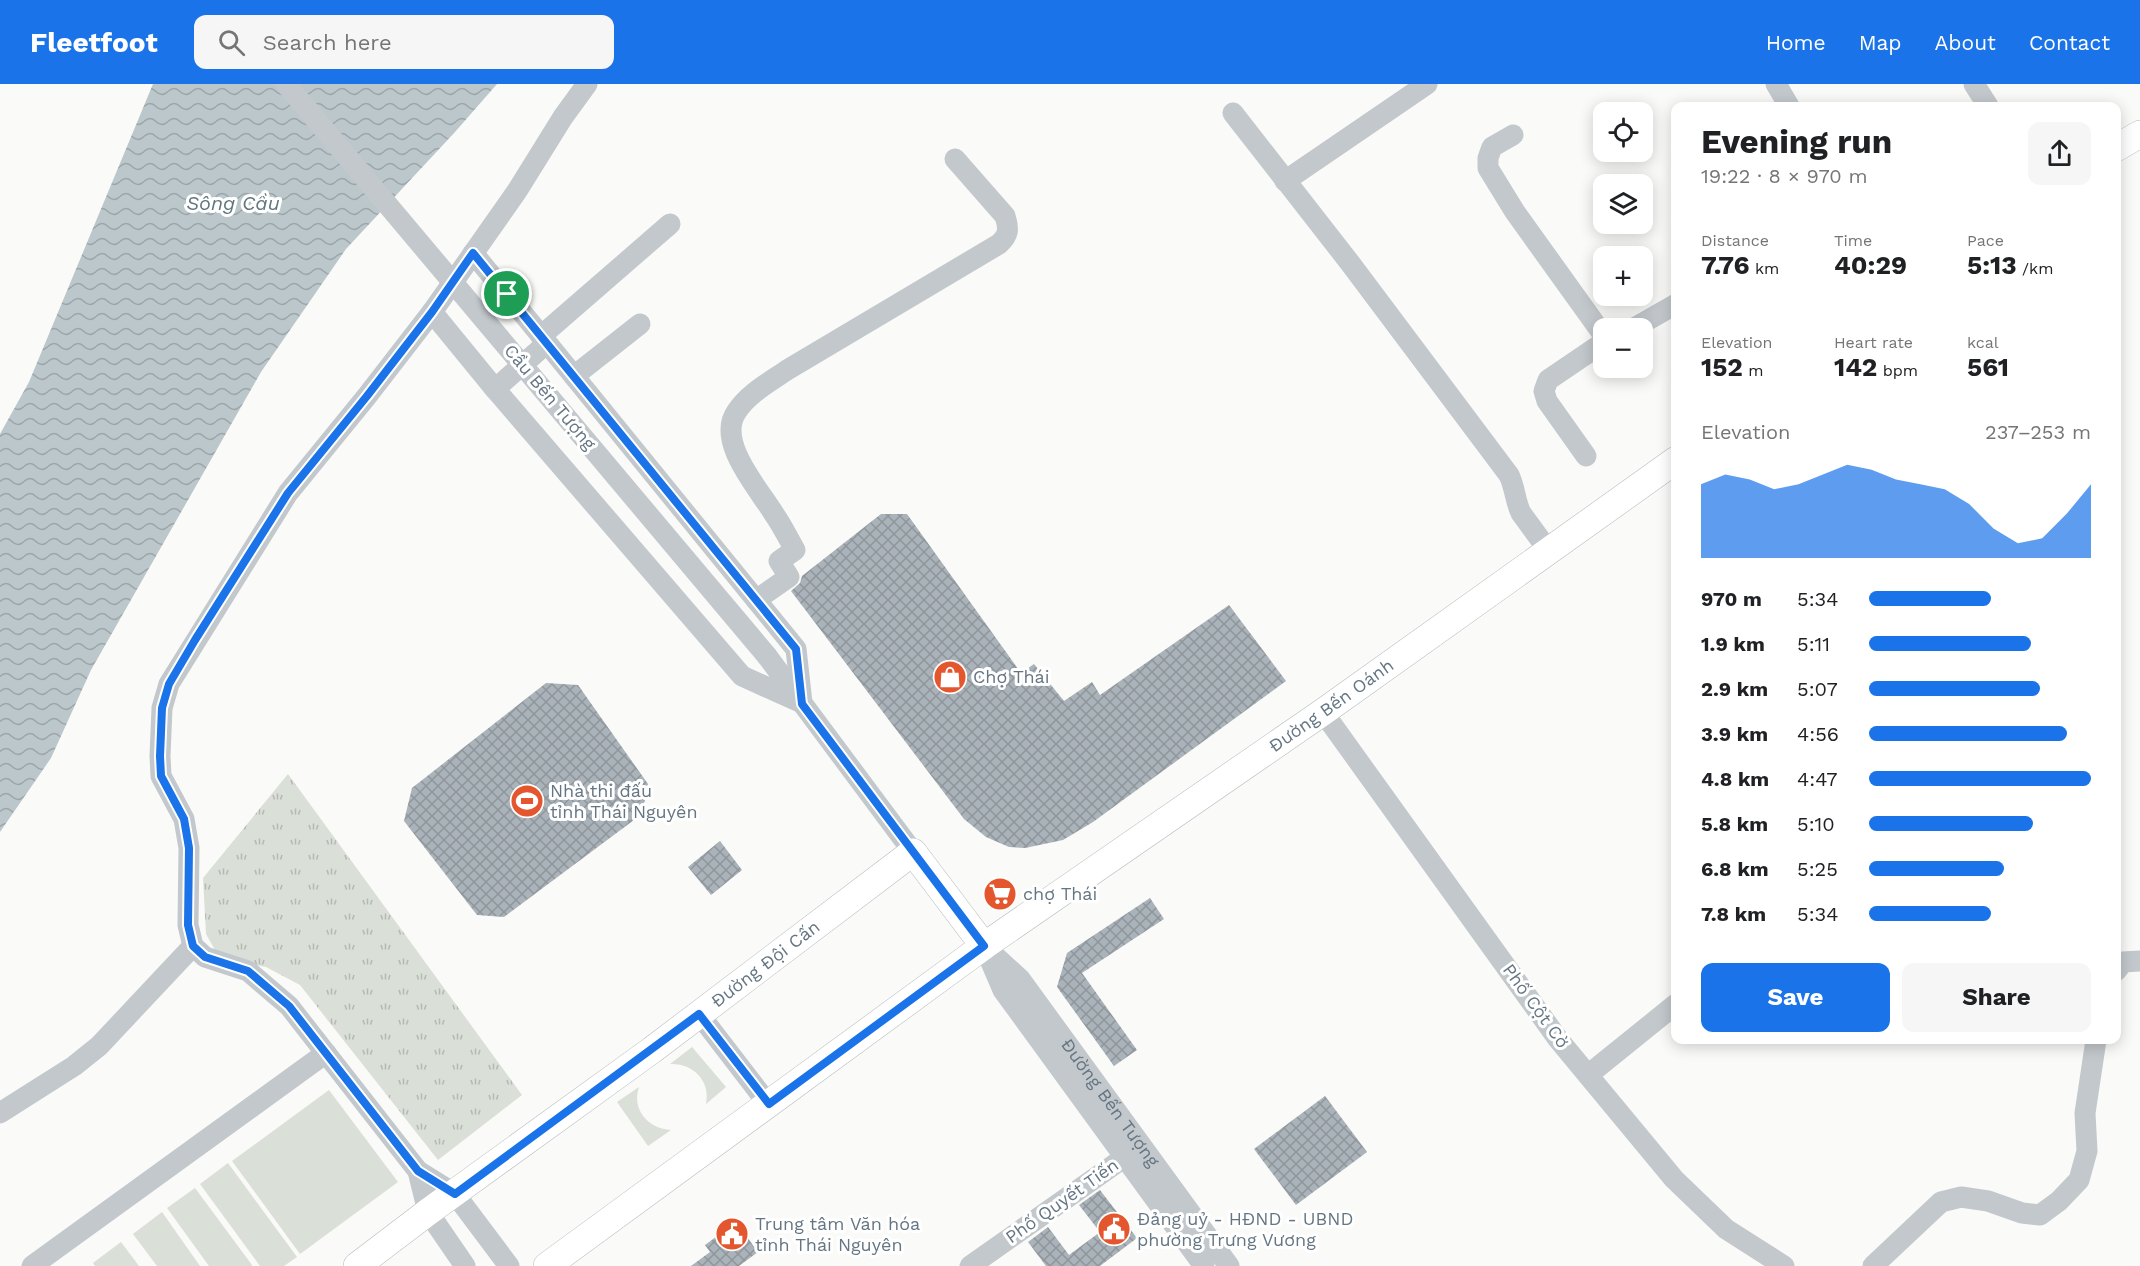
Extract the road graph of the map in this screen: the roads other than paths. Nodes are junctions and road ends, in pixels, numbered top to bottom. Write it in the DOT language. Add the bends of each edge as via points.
graph roads {
  1 [pos="286,84"];
  2 [pos="587,84"];
  3 [pos="1427,84"];
  4 [pos="1776,84"];
  5 [pos="1974,84"];
  6 [pos="1787,102"];
  7 [pos="1985,102"];
  8 [pos="1233,112"];
  9 [pos="1513,135"];
  10 [pos="955,159"];
  11 [pos="1285,181"];
  12 [pos="670,225"];
  13 [pos="473,253"];
  14 [pos="1671,307"];
  15 [pos="432,312"];
  16 [pos="1652,318"];
  17 [pos="1593,321"];
  18 [pos="639,324"];
  19 [pos="544,340"];
  20 [pos="1593,349"];
  21 [pos="574,376"];
  22 [pos="495,389"];
  23 [pos="1586,456"];
  24 [pos="1671,464"];
  25 [pos="1548,550"];
  26 [pos="756,600"];
  27 [pos="767,656"];
  28 [pos="802,704"];
  29 [pos="1323,712"];
  30 [pos="913,852"];
  31 [pos="193,946"];
  32 [pos="984,946"];
  33 [pos="2140,961"];
  34 [pos="2121,965"];
  35 [pos="1671,1008"];
  36 [pos="699,1014"];
  37 [pos="2095,1044"];
  38 [pos="326,1053"];
  39 [pos="1588,1075"];
  40 [pos="769,1104"];
  41 [pos="0,1113"];
  42 [pos="1125,1157"];
  43 [pos="418,1171"];
  44 [pos="455,1194"];
  45 [pos="428,1212"];
  46 [pos="32,1266"];
  47 [pos="357,1266"];
  48 [pos="465,1266"];
  49 [pos="509,1266"];
  50 [pos="547,1266"];
  51 [pos="970,1266"];
  52 [pos="1204,1266"];
  53 [pos="1229,1266"];
  54 [pos="1784,1266"];
  55 [pos="1873,1266"];
  1 -- 27 [label="street, Cầu Bến Tượng, bridge"];
  2 -- 13 [label="street"];
  3 -- 11 [label="street"];
  4 -- 6 [label="street"];
  5 -- 7 [label="street"];
  8 -- 11 [label="street"];
  9 -- 17 [label="street" via="1492,147 1488,168"];
  10 -- 26 [label="street" via="1005,216 1007,237 787,370 756,391 735,412 731,428 733,446 795,550 779,561 789,577"];
  11 -- 25 [label="street" via="1509,475 1517,506"];
  12 -- 19 [label="street"];
  13 -- 15 [label="street"];
  13 -- 19 [label="street"];
  14 -- 16 [label="street"];
  15 -- 22 [label="street"];
  15 -- 31 [label="street" via="288,493 169,684 162,708 161,776 184,819 189,848 188,925"];
  18 -- 21 [label="street"];
  19 -- 21 [label="street"];
  19 -- 22 [label="street"];
  20 -- 23 [label="street" via="1548,380 1544,391"];
  21 -- 26 [label="street"];
  22 -- 28 [label="street" via="742,676"];
  24 -- 25 [label="main road, Đường Bến Oánh"];
  25 -- 29 [label="main road, Đường Bến Oánh"];
  26 -- 28 [label="street" via="796,649"];
  27 -- 28 [label="street, Đường Bến Tượng"];
  28 -- 30 [label="street, Đường Bến Tượng"];
  29 -- 32 [label="main road, Đường Bến Oánh"];
  29 -- 39 [label="street, Phố Cột Cờ" via="1558,1039"];
  30 -- 32 [label="main road, Đường Bến Tượng"];
  30 -- 36 [label="main road, Đường Đội Cấn"];
  31 -- 38 [label="street" via="205,957 248,971 289,1006"];
  31 -- 41 [label="street" via="99,1046"];
  32 -- 40 [label="main road"];
  32 -- 42 [label="street, Đường Bến Tượng" via="1003,990"];
  32 -- 53 [label="street, Đường Bến Tượng" via="1020,979"];
  33 -- 34 [label="street"];
  35 -- 39 [label="street"];
  36 -- 40 [label="street"];
  36 -- 44 [label="main road, Đường Đội Cấn"];
  37 -- 55 [label="street" via="2085,1113 2087,1151 2079,1180 2060,1201 2040,1215 1961,1197 1941,1202"];
  38 -- 43 [label="street"];
  38 -- 46 [label="street"];
  39 -- 54 [label="street, Phố Cột Cờ" via="1674,1179 1726,1229"];
  40 -- 50 [label="main road"];
  42 -- 51 [label="street, Phố Quyết Tiến"];
  42 -- 52 [label="street, Đường Bến Tượng"];
  43 -- 44 [label="street"];
  43 -- 45 [label="street"];
  44 -- 45 [label="main road, Đường Đội Cấn"];
  44 -- 49 [label="street"];
  45 -- 47 [label="main road, Đường Đội Cấn"];
  45 -- 48 [label="street"];
}
